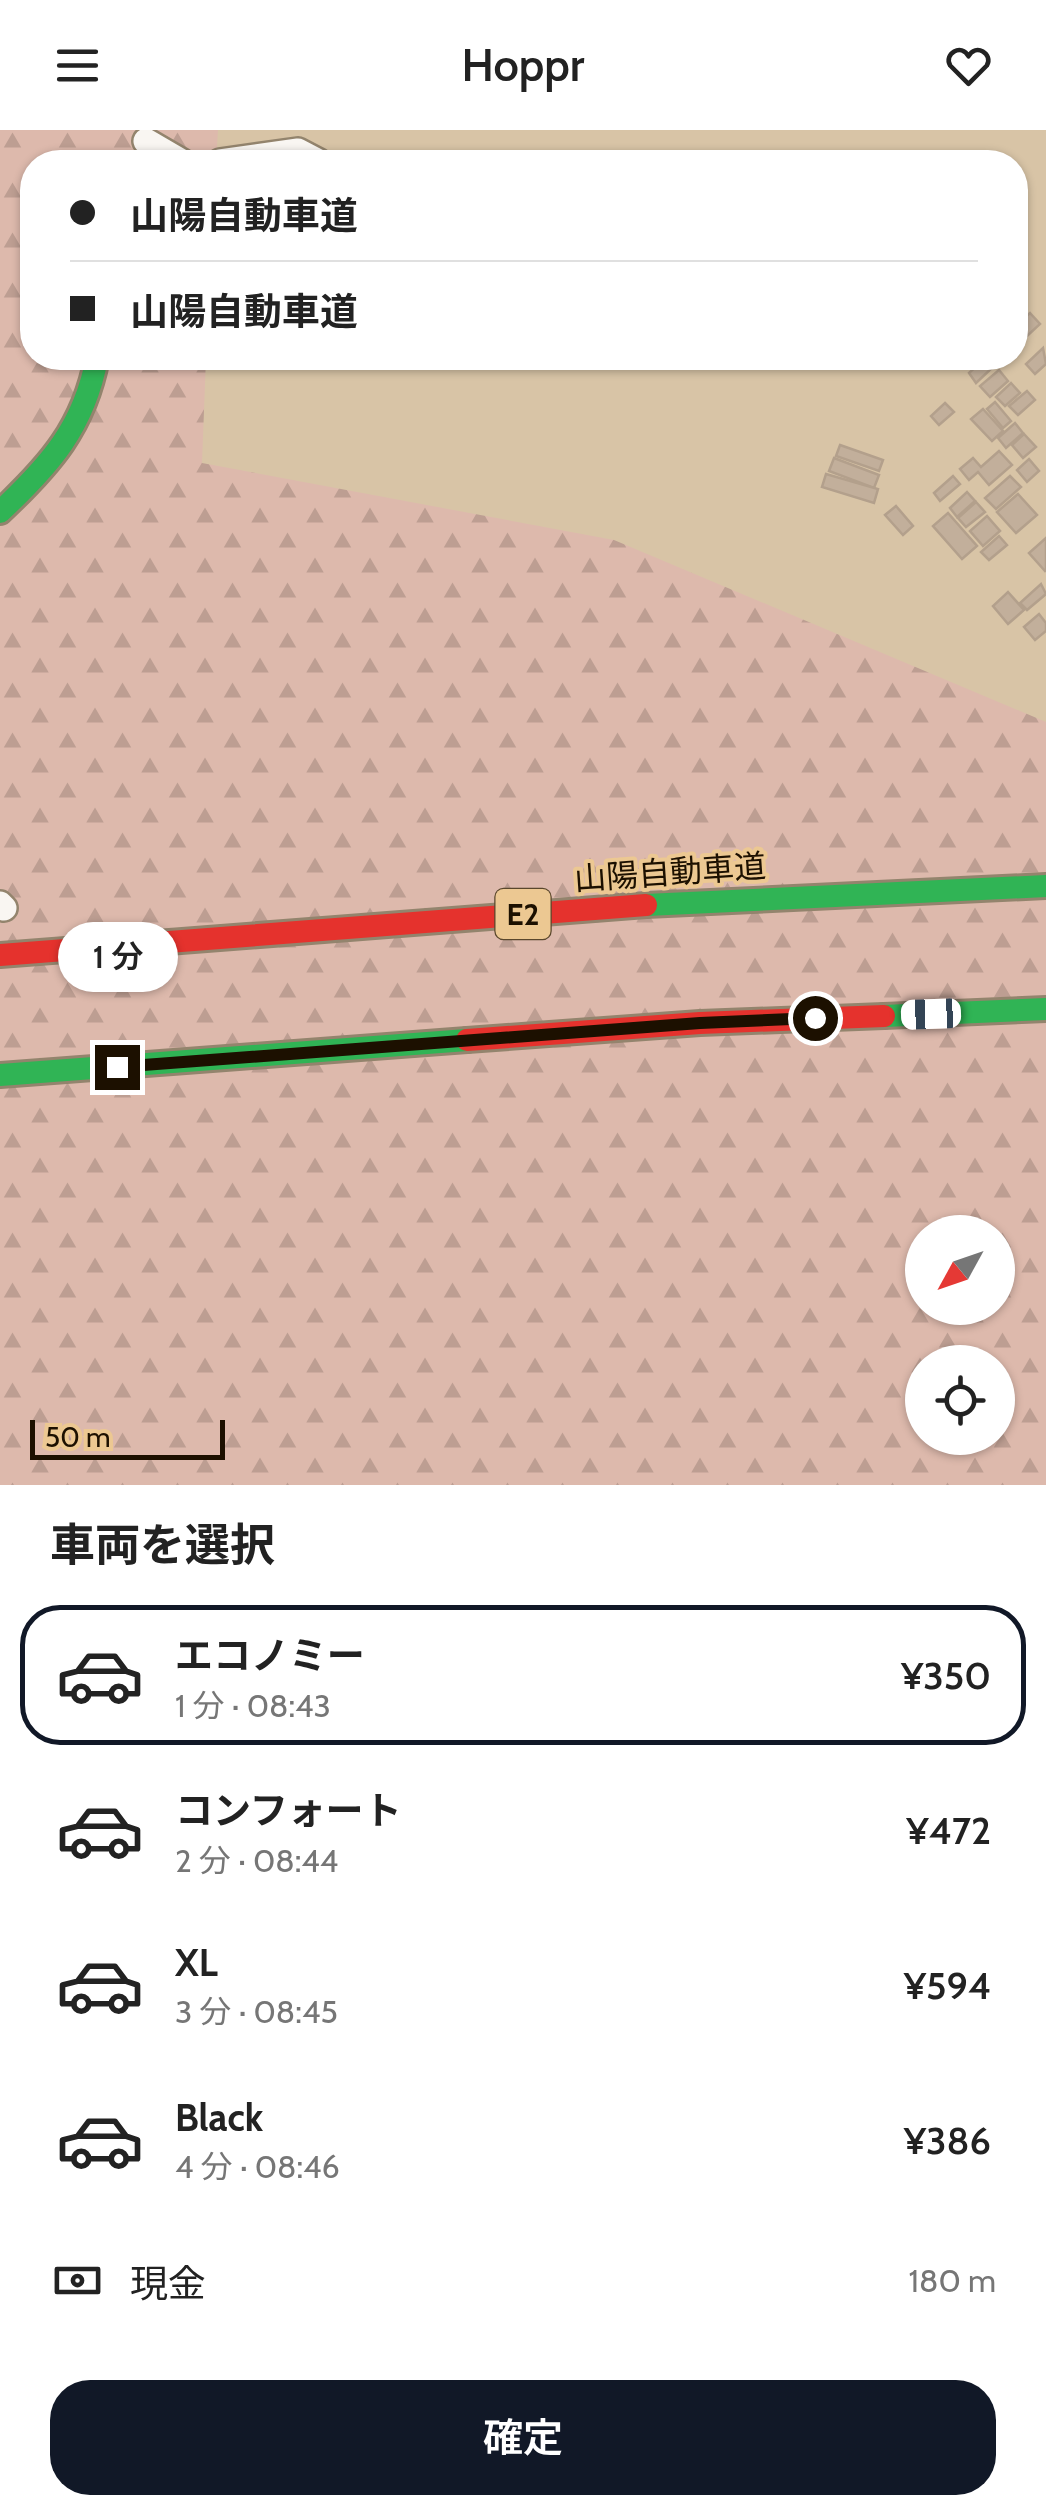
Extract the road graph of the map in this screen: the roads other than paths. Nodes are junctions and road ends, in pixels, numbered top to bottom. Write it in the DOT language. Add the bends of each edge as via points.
graph roads {
  1 [pos="96,370"];
  2 [pos="0,512"];
  3 [pos="1046,886"];
  4 [pos="0,955"];
  5 [pos="1046,1009"];
  6 [pos="0,1076"];
  1 -- 2 [label="main road" via="76,427 45,470"];
  3 -- 4 [label="main road, 山陽自動車道 / E2" via="686,902"];
  5 -- 6 [label="main road" via="700,1023"];
}
